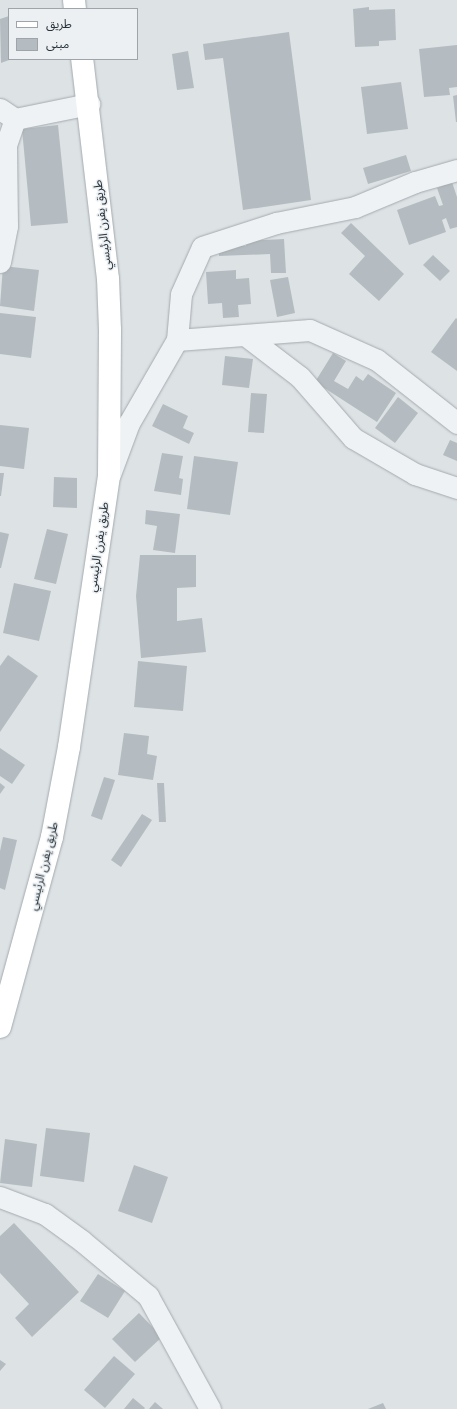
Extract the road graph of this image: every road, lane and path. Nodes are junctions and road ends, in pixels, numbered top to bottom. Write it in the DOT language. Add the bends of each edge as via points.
graph roads {
  1 [pos="82,60"];
  2 [pos="89,104"];
  3 [pos="8,114"];
  4 [pos="457,170"];
  5 [pos="0,262"];
  6 [pos="245,335"];
  7 [pos="177,340"];
  8 [pos="457,423"];
  9 [pos="109,476"];
  10 [pos="457,488"];
  11 [pos="0,1027"];
  12 [pos="0,1197"];
  13 [pos="210,1409"];
  1 -- 2 [label="main road, طريق يفرن الرئيسي"];
  2 -- 3 [label="street"];
  2 -- 9 [label="main road, طريق يفرن الرئيسي" via="108,279"];
  3 -- 5 [label="street" via="7,226"];
  4 -- 7 [label="street" via="415,182 356,207 276,223 202,247 181,294"];
  6 -- 7 [label="street"];
  6 -- 8 [label="street" via="310,330 377,360"];
  6 -- 10 [label="street" via="300,377 353,438 415,474"];
  7 -- 9 [label="street" via="129,423"];
  9 -- 11 [label="main road, طريق يفرن الرئيسي" via="69,747 52,837"];
  12 -- 13 [label="street" via="45,1214 148,1296"];
}
